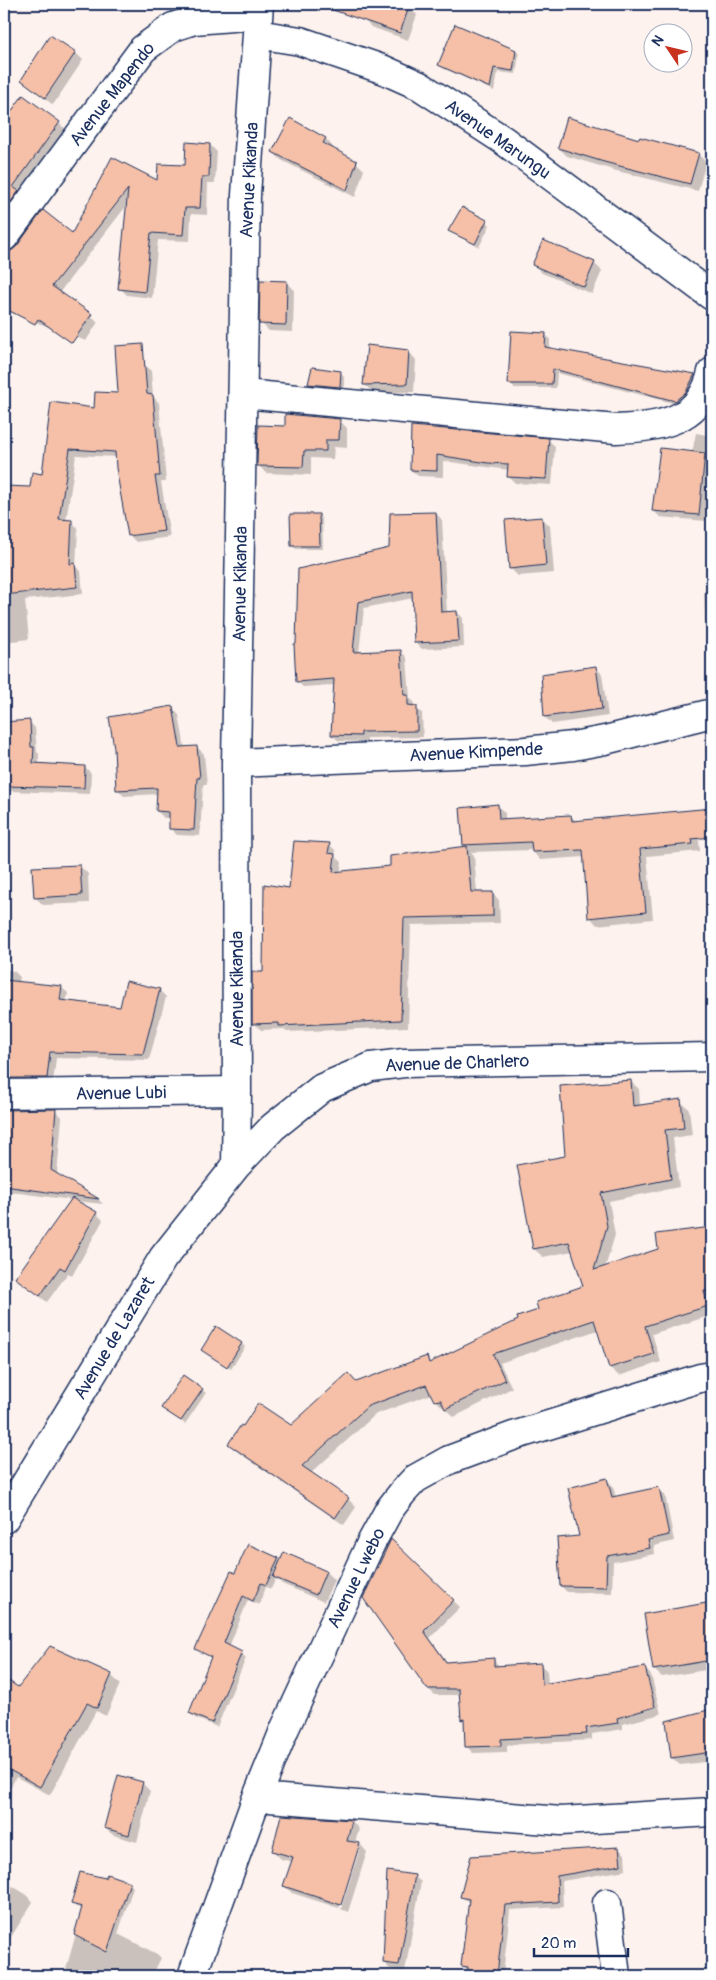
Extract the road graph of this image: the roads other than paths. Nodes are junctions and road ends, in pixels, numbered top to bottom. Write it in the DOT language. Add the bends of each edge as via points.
graph roads {
  1 [pos="258,18"];
  2 [pos="4,237"];
  3 [pos="712,296"];
  4 [pos="712,372"];
  5 [pos="244,394"];
  6 [pos="712,713"];
  7 [pos="236,764"];
  8 [pos="712,1057"];
  9 [pos="238,1091"];
  10 [pos="4,1094"];
  11 [pos="236,1166"];
  12 [pos="712,1376"];
  13 [pos="4,1519"];
  14 [pos="257,1797"];
  15 [pos="712,1812"];
  16 [pos="607,1903"];
  17 [pos="192,1976"];
  18 [pos="616,1976"];
  1 -- 2 [label="street, Avenue Mapendo" via="194,20 173,27 143,49"];
  1 -- 3 [label="street, Avenue Marungu" via="300,41 420,86 503,140"];
  1 -- 5 [label="street, Avenue Kikanda" via="246,194"];
  4 -- 5 [label="street" via="704,397 694,408 678,418 643,428 616,429"];
  5 -- 7 [label="street, Avenue Kikanda"];
  6 -- 7 [label="street, Avenue Kimpende" via="605,740 563,747"];
  7 -- 9 [label="street, Avenue Kikanda"];
  8 -- 11 [label="street, Avenue de Charlero" via="404,1063 371,1067 322,1088 273,1127"];
  9 -- 10 [label="street, Avenue Lubi"];
  9 -- 11 [label="street, Avenue Kikanda"];
  11 -- 13 [label="street, Avenue de Lazaret" via="163,1258"];
  12 -- 14 [label="street, Avenue Lwebo" via="513,1436 449,1460 415,1479 390,1510 371,1543 285,1728"];
  14 -- 15 [label="street" via="561,1821"];
  14 -- 17 [label="street, Avenue Lwebo"];
  16 -- 18 [label="street"];
}
